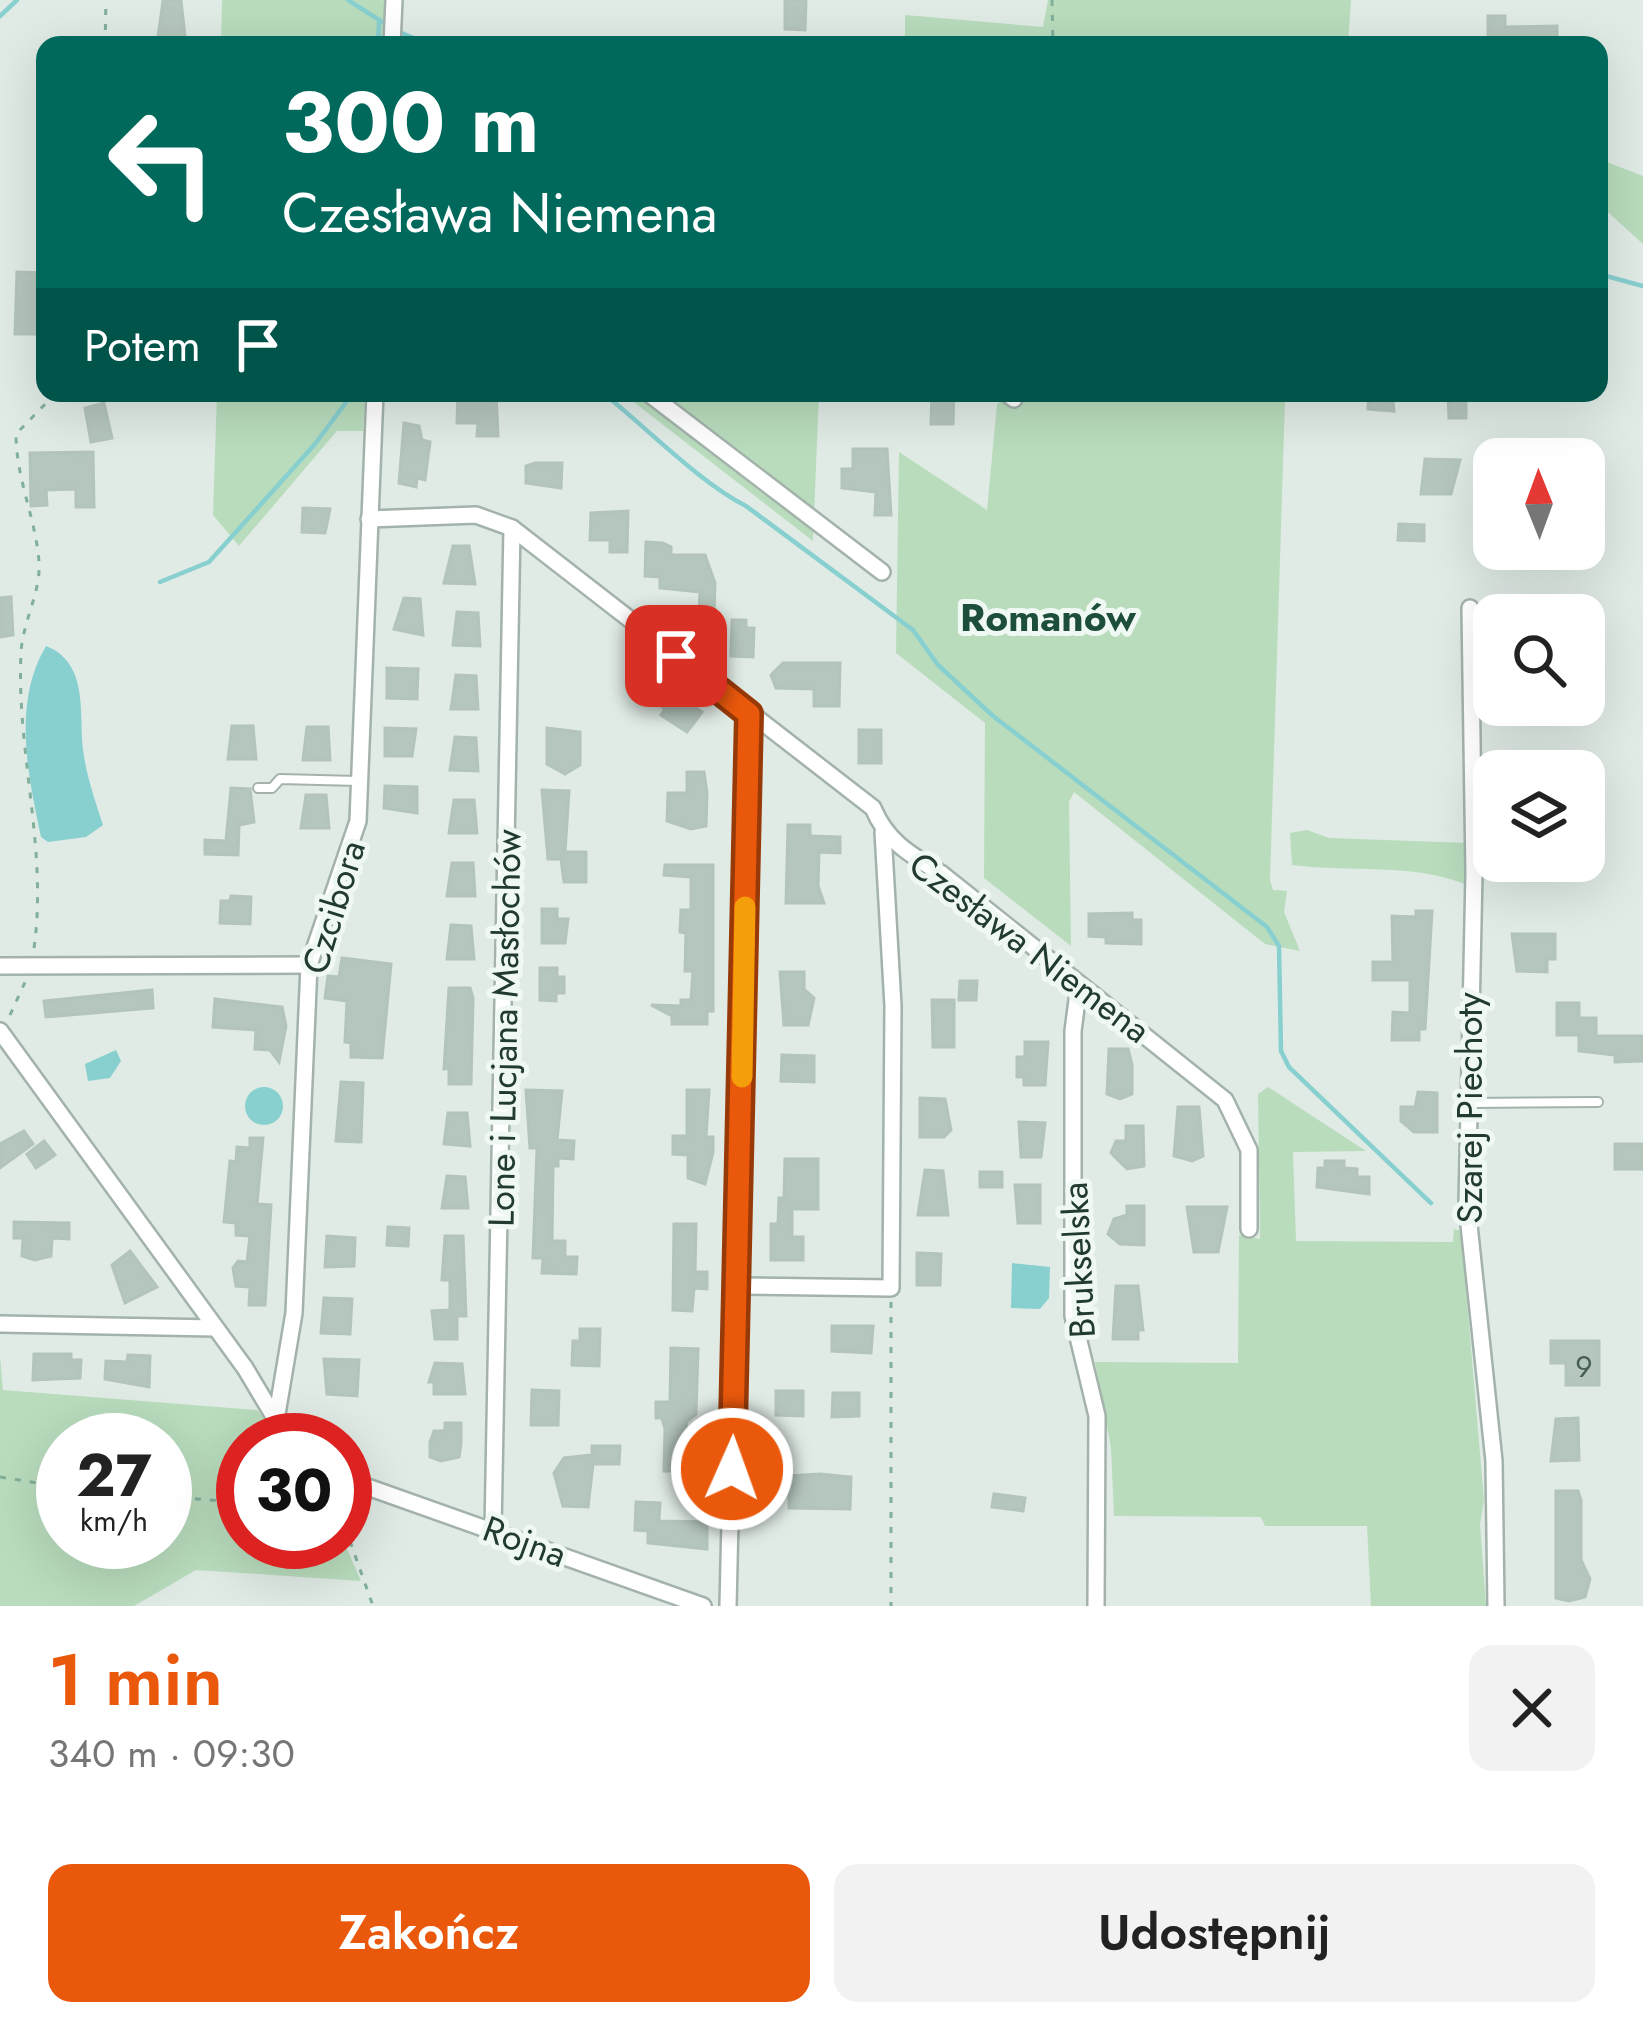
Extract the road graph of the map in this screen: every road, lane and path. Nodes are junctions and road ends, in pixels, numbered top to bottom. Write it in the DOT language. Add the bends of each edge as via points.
graph roads {
  1 [pos="106,0"];
  2 [pos="394,0"];
  3 [pos="1052,0"];
  4 [pos="106,36"];
  5 [pos="392,36"];
  6 [pos="1053,36"];
  7 [pos="47,402"];
  8 [pos="375,402"];
  9 [pos="660,402"];
  10 [pos="370,519"];
  11 [pos="512,528"];
  12 [pos="882,572"];
  13 [pos="1470,608"];
  14 [pos="749,714"];
  15 [pos="358,781"];
  16 [pos="258,788"];
  17 [pos="883,832"];
  18 [pos="309,965"];
  19 [pos="0,966"];
  20 [pos="31,968"];
  21 [pos="1079,986"];
  22 [pos="1,1032"];
  23 [pos="1598,1102"];
  24 [pos="1468,1103"];
  25 [pos="1250,1229"];
  26 [pos="737,1286"];
  27 [pos="891,1288"];
  28 [pos="0,1324"];
  29 [pos="214,1328"];
  30 [pos="271,1413"];
  31 [pos="277,1413"];
  32 [pos="0,1477"];
  33 [pos="36,1483"];
  34 [pos="372,1488"];
  35 [pos="493,1529"];
  36 [pos="360,1569"];
  37 [pos="373,1606"];
  38 [pos="703,1606"];
  39 [pos="728,1606"];
  40 [pos="891,1606"];
  41 [pos="1096,1606"];
  42 [pos="1496,1606"];
  1 -- 4 [label="path"];
  2 -- 5 [label="street"];
  3 -- 6 [label="path"];
  7 -- 20 [label="path" via="16,434 39,559 21,653 40,893"];
  8 -- 10 [label="street, Czcibora"];
  9 -- 12 [label="street"];
  10 -- 11 [label="street, Czesława Niemena" via="476,515"];
  10 -- 15 [label="street, Czcibora"];
  11 -- 14 [label="street, Czesława Niemena"];
  11 -- 35 [label="street, Lone i Lucjana Masłochów"];
  13 -- 24 [label="street, Szarej Piechoty"];
  14 -- 17 [label="street, Czesława Niemena" via="873,808"];
  14 -- 26 [label="street"];
  15 -- 16 [label="lane" via="280,779"];
  15 -- 18 [label="street, Czcibora" via="354,841"];
  17 -- 21 [label="street, Czesława Niemena"];
  17 -- 27 [label="street" via="893,1006"];
  18 -- 20 [label="street"];
  18 -- 31 [label="street, Czcibora" via="293,1313"];
  19 -- 20 [label="street"];
  20 -- 22 [label="path"];
  21 -- 25 [label="street, Czesława Niemena" via="1225,1100 1250,1150"];
  21 -- 41 [label="street, Brukselska" via="1073,1316 1097,1416"];
  22 -- 29 [label="street"];
  23 -- 24 [label="lane"];
  24 -- 42 [label="street, Szarej Piechoty" via="1468,1237 1494,1461"];
  26 -- 27 [label="street"];
  26 -- 39 [label="street"];
  27 -- 40 [label="path"];
  28 -- 29 [label="street"];
  29 -- 30 [label="street"];
  32 -- 33 [label="path"];
  34 -- 35 [label="street, Rojna"];
  35 -- 38 [label="street, Rojna"];
  36 -- 37 [label="path"];
}
